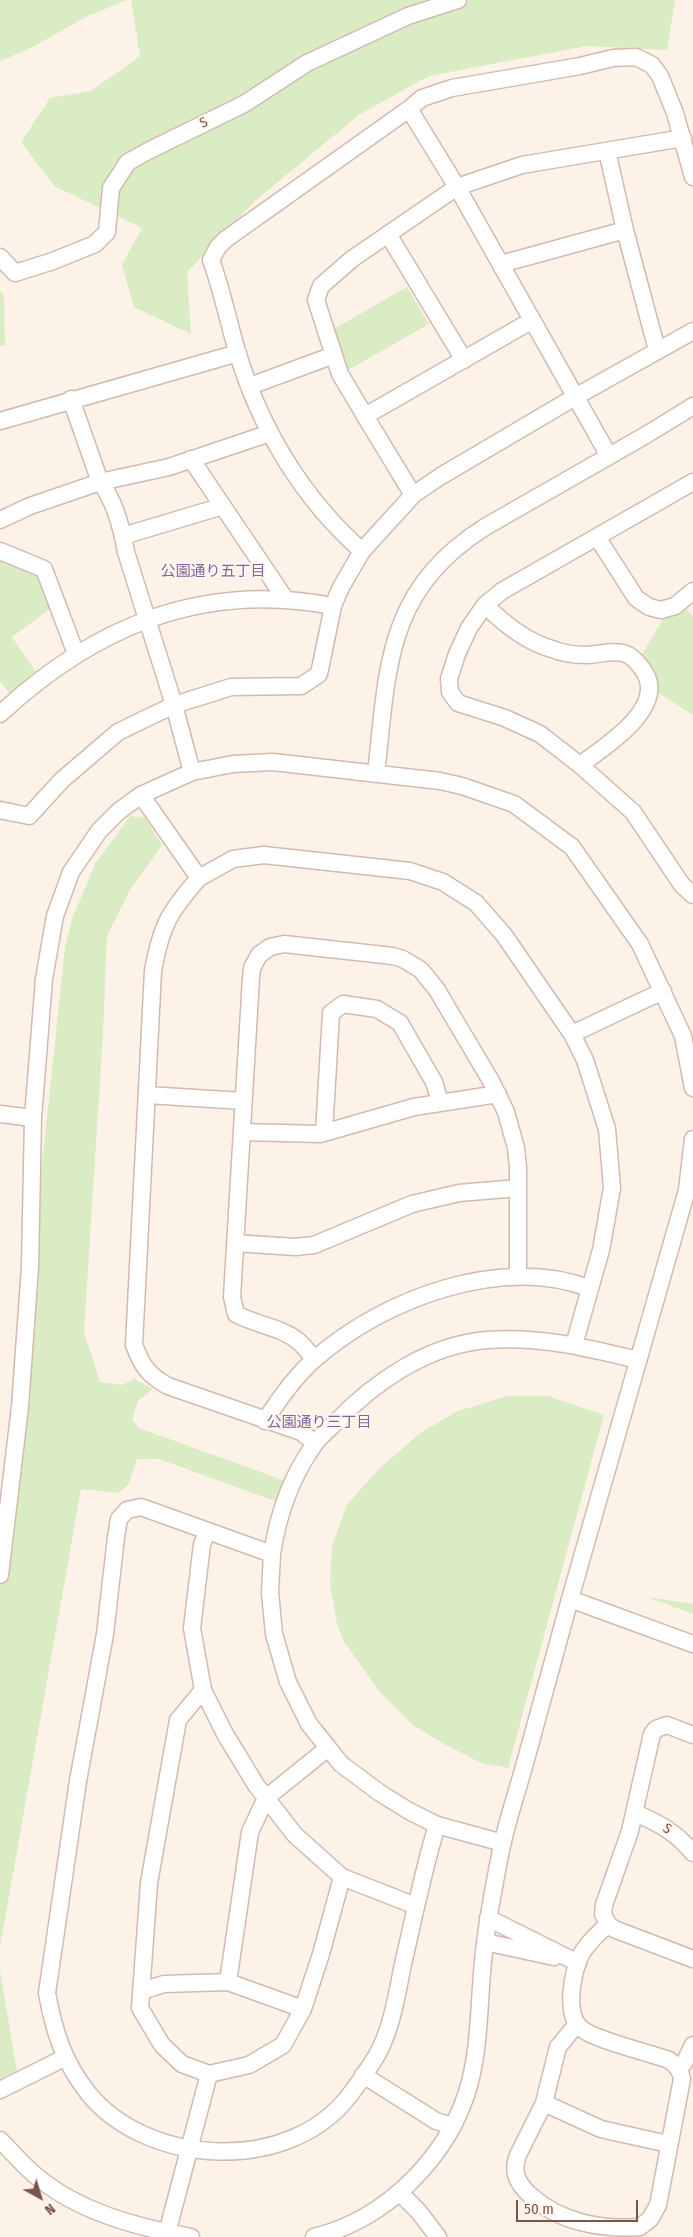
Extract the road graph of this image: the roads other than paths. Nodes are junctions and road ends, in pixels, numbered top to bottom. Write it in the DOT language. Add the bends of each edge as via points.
graph roads {
  1 [pos="458,0"];
  2 [pos="409,109"];
  3 [pos="683,138"];
  4 [pos="607,151"];
  5 [pos="693,176"];
  6 [pos="457,187"];
  7 [pos="625,230"];
  8 [pos="388,234"];
  9 [pos="0,257"];
  10 [pos="500,264"];
  11 [pos="531,320"];
  12 [pos="693,332"];
  13 [pos="657,350"];
  14 [pos="238,353"];
  15 [pos="334,355"];
  16 [pos="464,360"];
  17 [pos="250,386"];
  18 [pos="575,397"];
  19 [pos="71,400"];
  20 [pos="693,406"];
  21 [pos="365,416"];
  22 [pos="0,421"];
  23 [pos="270,433"];
  24 [pos="608,456"];
  25 [pos="191,459"];
  26 [pos="100,482"];
  27 [pos="693,482"];
  28 [pos="413,495"];
  29 [pos="223,506"];
  30 [pos="0,520"];
  31 [pos="123,536"];
  32 [pos="597,537"];
  33 [pos="0,551"];
  34 [pos="362,551"];
  35 [pos="693,591"];
  36 [pos="286,600"];
  37 [pos="485,605"];
  38 [pos="333,606"];
  39 [pos="146,619"];
  40 [pos="76,654"];
  41 [pos="174,705"];
  42 [pos="0,714"];
  43 [pos="580,765"];
  44 [pos="192,772"];
  45 [pos="376,774"];
  46 [pos="141,795"];
  47 [pos="0,810"];
  48 [pos="199,878"];
  49 [pos="693,895"];
  50 [pos="663,991"];
  51 [pos="572,1034"];
  52 [pos="693,1088"];
  53 [pos="498,1094"];
  54 [pos="147,1095"];
  55 [pos="244,1101"];
  56 [pos="440,1102"];
  57 [pos="0,1114"];
  58 [pos="34,1118"];
  59 [pos="242,1132"];
  60 [pos="324,1133"];
  61 [pos="693,1139"];
  62 [pos="518,1188"];
  63 [pos="688,1205"];
  64 [pos="235,1243"];
  65 [pos="518,1276"];
  66 [pos="589,1288"];
  67 [pos="574,1344"];
  68 [pos="315,1359"];
  69 [pos="638,1360"];
  70 [pos="265,1421"];
  71 [pos="314,1444"];
  72 [pos="208,1531"];
  73 [pos="272,1554"];
  74 [pos="0,1575"];
  75 [pos="570,1599"];
  76 [pos="693,1644"];
  77 [pos="202,1690"];
  78 [pos="693,1735"];
  79 [pos="328,1748"];
  80 [pos="266,1798"];
  81 [pos="635,1813"];
  82 [pos="437,1825"];
  83 [pos="503,1843"];
  84 [pos="693,1853"];
  85 [pos="342,1877"];
  86 [pos="416,1906"];
  87 [pos="488,1918"];
  88 [pos="608,1924"];
  89 [pos="486,1942"];
  90 [pos="693,1960"];
  91 [pos="578,1963"];
  92 [pos="228,1982"];
  93 [pos="141,1991"];
  94 [pos="303,2009"];
  95 [pos="577,2024"];
  96 [pos="693,2045"];
  97 [pos="64,2058"];
  98 [pos="678,2068"];
  99 [pos="209,2074"];
  100 [pos="363,2075"];
  101 [pos="0,2090"];
  102 [pos="544,2103"];
  103 [pos="453,2126"];
  104 [pos="0,2140"];
  105 [pos="668,2144"];
  106 [pos="189,2149"];
  107 [pos="400,2193"];
  108 [pos="646,2231"];
  109 [pos="180,2236"];
  110 [pos="314,2237"];
  111 [pos="438,2237"];
  1 -- 9 [label="street, S" via="408,16 308,63 244,104 128,162 111,188 106,232 95,244 15,273"];
  2 -- 3 [label="street" via="422,98 452,88 613,58 636,57 652,65 660,76"];
  2 -- 6 [label="street"];
  2 -- 14 [label="street" via="218,247 211,260"];
  3 -- 4 [label="street"];
  3 -- 5 [label="street"];
  4 -- 6 [label="street" via="522,165"];
  4 -- 7 [label="street"];
  6 -- 8 [label="street"];
  6 -- 10 [label="street"];
  7 -- 10 [label="street"];
  7 -- 13 [label="street"];
  8 -- 15 [label="street" via="352,258 321,286 316,300"];
  8 -- 16 [label="street"];
  10 -- 11 [label="street"];
  11 -- 16 [label="street"];
  11 -- 18 [label="street"];
  12 -- 13 [label="street"];
  13 -- 18 [label="street"];
  14 -- 17 [label="street"];
  14 -- 19 [label="street"];
  15 -- 17 [label="street"];
  15 -- 21 [label="street" via="340,374"];
  16 -- 21 [label="street"];
  17 -- 23 [label="street"];
  18 -- 24 [label="street"];
  18 -- 28 [label="street"];
  19 -- 22 [label="street"];
  19 -- 26 [label="street"];
  20 -- 24 [label="street"];
  21 -- 28 [label="street"];
  23 -- 25 [label="street"];
  23 -- 34 [label="street" via="308,496"];
  24 -- 45 [label="street" via="472,535 425,580 408,606 394,642"];
  25 -- 26 [label="street"];
  25 -- 29 [label="street"];
  26 -- 30 [label="street"];
  26 -- 31 [label="street" via="107,492"];
  27 -- 32 [label="street"];
  28 -- 34 [label="street"];
  29 -- 31 [label="street"];
  29 -- 36 [label="street"];
  31 -- 39 [label="street"];
  32 -- 35 [label="street" via="636,598 649,607 661,610 675,606"];
  32 -- 37 [label="street" via="502,591"];
  33 -- 40 [label="street" via="44,569"];
  34 -- 38 [label="street"];
  36 -- 38 [label="street"];
  36 -- 39 [label="street" via="248,599 198,605"];
  37 -- 43 [label="street" via="457,654 449,679 450,692 458,703 505,718 540,734"];
  37 -- 43 [label="street" via="515,630 550,649 587,655 606,651 626,654 642,666 649,679 650,692 636,721"];
  38 -- 41 [label="street" via="319,674 301,686 231,687"];
  39 -- 40 [label="street"];
  39 -- 41 [label="street"];
  40 -- 42 [label="street" via="44,676"];
  41 -- 44 [label="street"];
  41 -- 47 [label="street" via="118,732 62,780 29,816"];
  43 -- 49 [label="street" via="633,812 682,885"];
  44 -- 45 [label="street" via="233,764 273,762"];
  44 -- 46 [label="street"];
  45 -- 50 [label="street" via="462,786 514,804 572,847 640,944"];
  46 -- 48 [label="street"];
  46 -- 58 [label="street" via="99,831 71,872 55,916 44,979"];
  48 -- 51 [label="street" via="233,859 264,855 410,871 443,882 476,904 504,935"];
  48 -- 54 [label="street" via="166,920 158,943 153,971"];
  50 -- 51 [label="street"];
  50 -- 52 [label="street" via="683,1036"];
  51 -- 66 [label="street" via="586,1060 607,1129 612,1188 606,1228"];
  53 -- 55 [label="street" via="437,990 415,965 392,956 284,944 270,947 259,955 252,968"];
  53 -- 56 [label="street"];
  53 -- 62 [label="street" via="516,1148"];
  54 -- 55 [label="street"];
  54 -- 70 [label="street" via="134,1345 152,1377"];
  55 -- 59 [label="street"];
  56 -- 60 [label="street"];
  56 -- 60 [label="street" via="434,1082 400,1022 377,1009 343,1004 331,1013"];
  57 -- 58 [label="street"];
  58 -- 74 [label="street" via="30,1277 20,1407"];
  59 -- 60 [label="street"];
  59 -- 64 [label="street"];
  61 -- 63 [label="street"];
  62 -- 64 [label="street" via="459,1193 412,1204 314,1245"];
  62 -- 65 [label="street"];
  63 -- 69 [label="street"];
  64 -- 68 [label="street" via="232,1297 236,1314 297,1340"];
  65 -- 66 [label="street" via="550,1278"];
  65 -- 68 [label="street" via="470,1282 413,1300 364,1324"];
  66 -- 67 [label="street"];
  67 -- 69 [label="street"];
  67 -- 71 [label="street" via="543,1340 486,1340 432,1354 372,1388"];
  68 -- 70 [label="street"];
  69 -- 75 [label="street"];
  70 -- 71 [label="street" via="301,1432"];
  71 -- 73 [label="street" via="288,1493"];
  72 -- 73 [label="street"];
  72 -- 77 [label="street" via="202,1544 192,1628"];
  72 -- 97 [label="street" via="141,1507 127,1510 119,1519 105,1634 78,1781 47,1992"];
  73 -- 79 [label="street" via="270,1592 274,1634 288,1682 309,1724"];
  75 -- 76 [label="street"];
  75 -- 83 [label="street"];
  77 -- 80 [label="street"];
  77 -- 93 [label="street" via="178,1720 149,1883"];
  78 -- 81 [label="street" via="667,1725 652,1734"];
  79 -- 80 [label="street"];
  79 -- 82 [label="street" via="341,1764 380,1794"];
  80 -- 85 [label="street" via="295,1835"];
  80 -- 92 [label="street" via="250,1832"];
  81 -- 84 [label="street, S" via="667,1827"];
  81 -- 88 [label="street" via="604,1905"];
  82 -- 83 [label="street"];
  82 -- 86 [label="street"];
  83 -- 87 [label="street"];
  85 -- 86 [label="street"];
  85 -- 94 [label="street"];
  86 -- 100 [label="street" via="392,2014 377,2054"];
  87 -- 89 [label="street"];
  87 -- 91 [label="street"];
  88 -- 90 [label="street"];
  88 -- 91 [label="street" via="582,1953"];
  89 -- 91 [label="street"];
  89 -- 103 [label="street" via="475,2059 463,2104"];
  91 -- 95 [label="street" via="572,1991"];
  92 -- 93 [label="street" via="164,1984"];
  92 -- 94 [label="street"];
  93 -- 99 [label="street" via="140,2008 162,2045 182,2064"];
  94 -- 99 [label="street" via="284,2045 249,2065"];
  95 -- 98 [label="street" via="588,2033 669,2060"];
  95 -- 102 [label="street" via="558,2047"];
  96 -- 98 [label="street" via="684,2064"];
  97 -- 101 [label="street"];
  97 -- 106 [label="street" via="88,2093 123,2124"];
  98 -- 105 [label="street" via="682,2088"];
  99 -- 106 [label="street"];
  100 -- 103 [label="street" via="436,2121"];
  100 -- 106 [label="street" via="349,2096 304,2132 268,2147 227,2152"];
  102 -- 105 [label="street" via="601,2129"];
  102 -- 108 [label="street" via="515,2164 515,2173 522,2188 549,2210 570,2219 586,2224 640,2227"];
  103 -- 107 [label="street" via="428,2164"];
  104 -- 109 [label="street" via="36,2176 78,2204 142,2227"];
  105 -- 108 [label="street" via="658,2205"];
  106 -- 109 [label="street"];
  107 -- 110 [label="street" via="356,2221"];
  107 -- 111 [label="street"];
}
